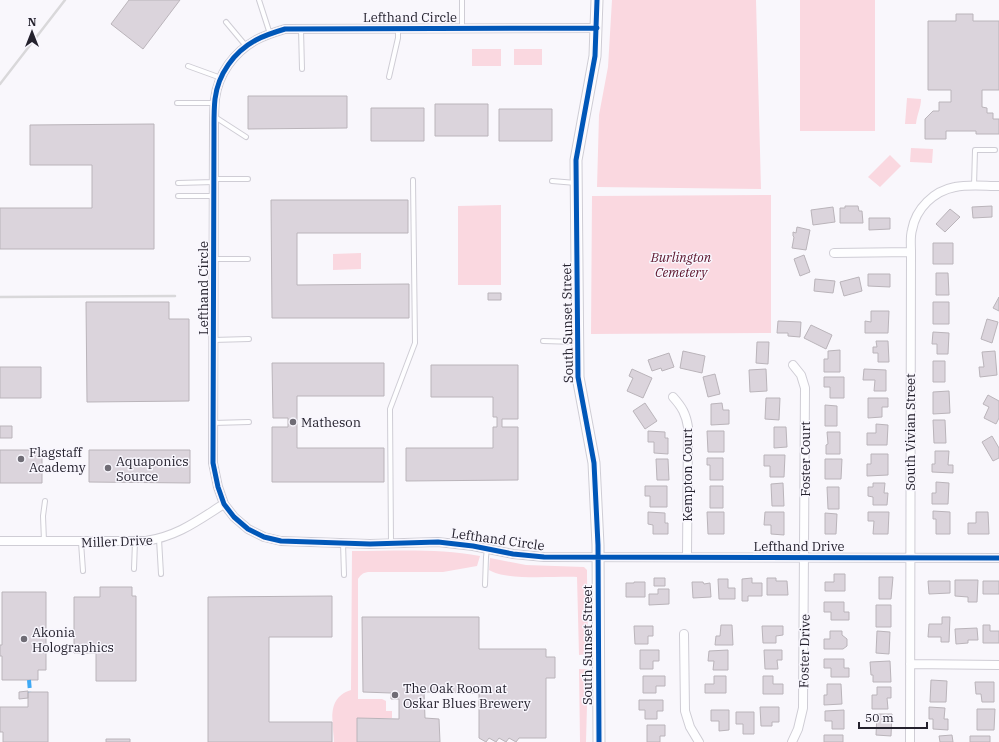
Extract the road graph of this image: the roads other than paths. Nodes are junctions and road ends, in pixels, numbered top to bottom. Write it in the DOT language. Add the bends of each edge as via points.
graph roads {
  1 [pos="259,0"];
  2 [pos="462,0"];
  3 [pos="597,0"];
  4 [pos="226,22"];
  5 [pos="301,28"];
  6 [pos="398,28"];
  7 [pos="462,28"];
  8 [pos="596,28"];
  9 [pos="270,34"];
  10 [pos="246,46"];
  11 [pos="188,66"];
  12 [pos="302,69"];
  13 [pos="389,77"];
  14 [pos="221,78"];
  15 [pos="177,103"];
  16 [pos="215,103"];
  17 [pos="214,117"];
  18 [pos="246,137"];
  19 [pos="995,150"];
  20 [pos="248,179"];
  21 [pos="413,180"];
  22 [pos="214,181"];
  23 [pos="552,181"];
  24 [pos="178,183"];
  25 [pos="576,183"];
  26 [pos="974,186"];
  27 [pos="998,186"];
  28 [pos="178,196"];
  29 [pos="214,196"];
  30 [pos="911,252"];
  31 [pos="834,253"];
  32 [pos="214,259"];
  33 [pos="248,259"];
  34 [pos="249,339"];
  35 [pos="214,340"];
  36 [pos="543,342"];
  37 [pos="577,342"];
  38 [pos="792,365"];
  39 [pos="673,397"];
  40 [pos="249,422"];
  41 [pos="214,423"];
  42 [pos="45,501"];
  43 [pos="224,504"];
  44 [pos="159,539"];
  45 [pos="0,541"];
  46 [pos="136,541"];
  47 [pos="44,542"];
  48 [pos="81,542"];
  49 [pos="343,543"];
  50 [pos="391,543"];
  51 [pos="487,549"];
  52 [pos="598,557"];
  53 [pos="687,557"];
  54 [pos="805,557"];
  55 [pos="911,558"];
  56 [pos="999,558"];
  57 [pos="134,569"];
  58 [pos="83,571"];
  59 [pos="161,574"];
  60 [pos="344,575"];
  61 [pos="486,585"];
  62 [pos="684,634"];
  63 [pos="910,664"];
  64 [pos="999,665"];
  65 [pos="599,742"];
  66 [pos="698,742"];
  67 [pos="792,742"];
  68 [pos="910,742"];
  1 -- 9 [label="lane"];
  2 -- 7 [label="lane"];
  3 -- 8 [label="street, South Sunset Street"];
  4 -- 10 [label="lane"];
  5 -- 6 [label="street, Lefthand Circle"];
  5 -- 9 [label="street, Lefthand Circle" via="285,29"];
  5 -- 12 [label="lane"];
  6 -- 7 [label="street, Lefthand Circle"];
  6 -- 13 [label="lane"];
  7 -- 8 [label="street, Lefthand Circle"];
  8 -- 25 [label="street, South Sunset Street" via="592,80 576,160"];
  9 -- 10 [label="street, Lefthand Circle"];
  10 -- 14 [label="street, Lefthand Circle" via="233,58"];
  11 -- 14 [label="lane"];
  14 -- 16 [label="street, Lefthand Circle"];
  15 -- 16 [label="lane"];
  16 -- 17 [label="street, Lefthand Circle"];
  17 -- 18 [label="lane"];
  17 -- 22 [label="street, Lefthand Circle"];
  19 -- 26 [label="lane" via="975,150"];
  20 -- 22 [label="lane"];
  21 -- 50 [label="lane" via="415,343 390,409"];
  22 -- 24 [label="lane"];
  22 -- 29 [label="street, Lefthand Circle"];
  23 -- 25 [label="lane"];
  25 -- 37 [label="street, South Sunset Street"];
  26 -- 27 [label="street, South Vivian Street"];
  26 -- 30 [label="street, South Vivian Street" via="956,187 941,192 928,201 918,213 912,228"];
  28 -- 29 [label="lane"];
  29 -- 32 [label="street, Lefthand Circle"];
  30 -- 31 [label="street"];
  30 -- 55 [label="street, South Vivian Street"];
  32 -- 33 [label="lane"];
  32 -- 35 [label="street, Lefthand Circle"];
  34 -- 35 [label="lane"];
  35 -- 41 [label="street, Lefthand Circle"];
  36 -- 37 [label="lane"];
  37 -- 52 [label="street, South Sunset Street" via="578,377 594,463"];
  38 -- 54 [label="street, Foster Court" via="801,376 805,388"];
  39 -- 53 [label="street, Kempton Court" via="686,416 688,427"];
  40 -- 41 [label="lane"];
  41 -- 43 [label="street, Lefthand Circle" via="213,463"];
  42 -- 47 [label="lane" via="42,516"];
  43 -- 44 [label="street, Miller Drive" via="175,534"];
  43 -- 49 [label="street, Lefthand Circle" via="248,529 264,537 281,541"];
  44 -- 46 [label="street, Miller Drive"];
  44 -- 59 [label="lane"];
  45 -- 47 [label="street, Miller Drive"];
  46 -- 48 [label="street, Miller Drive"];
  46 -- 57 [label="lane"];
  47 -- 48 [label="street, Miller Drive"];
  48 -- 58 [label="lane"];
  49 -- 50 [label="street, Lefthand Circle"];
  49 -- 60 [label="lane"];
  50 -- 51 [label="street, Lefthand Circle" via="438,542"];
  51 -- 52 [label="street, Lefthand Circle" via="544,557"];
  51 -- 61 [label="lane"];
  52 -- 53 [label="street, Lefthand Drive"];
  52 -- 65 [label="street, South Sunset Street"];
  53 -- 54 [label="street, Lefthand Drive"];
  54 -- 55 [label="street, Lefthand Drive"];
  54 -- 67 [label="street, Foster Drive" via="803,708"];
  55 -- 56 [label="street, Lefthand Drive"];
  55 -- 63 [label="street, South Vivian Street"];
  62 -- 66 [label="street" via="685,711"];
  63 -- 64 [label="street"];
  63 -- 68 [label="street, South Vivian Street"];
}
